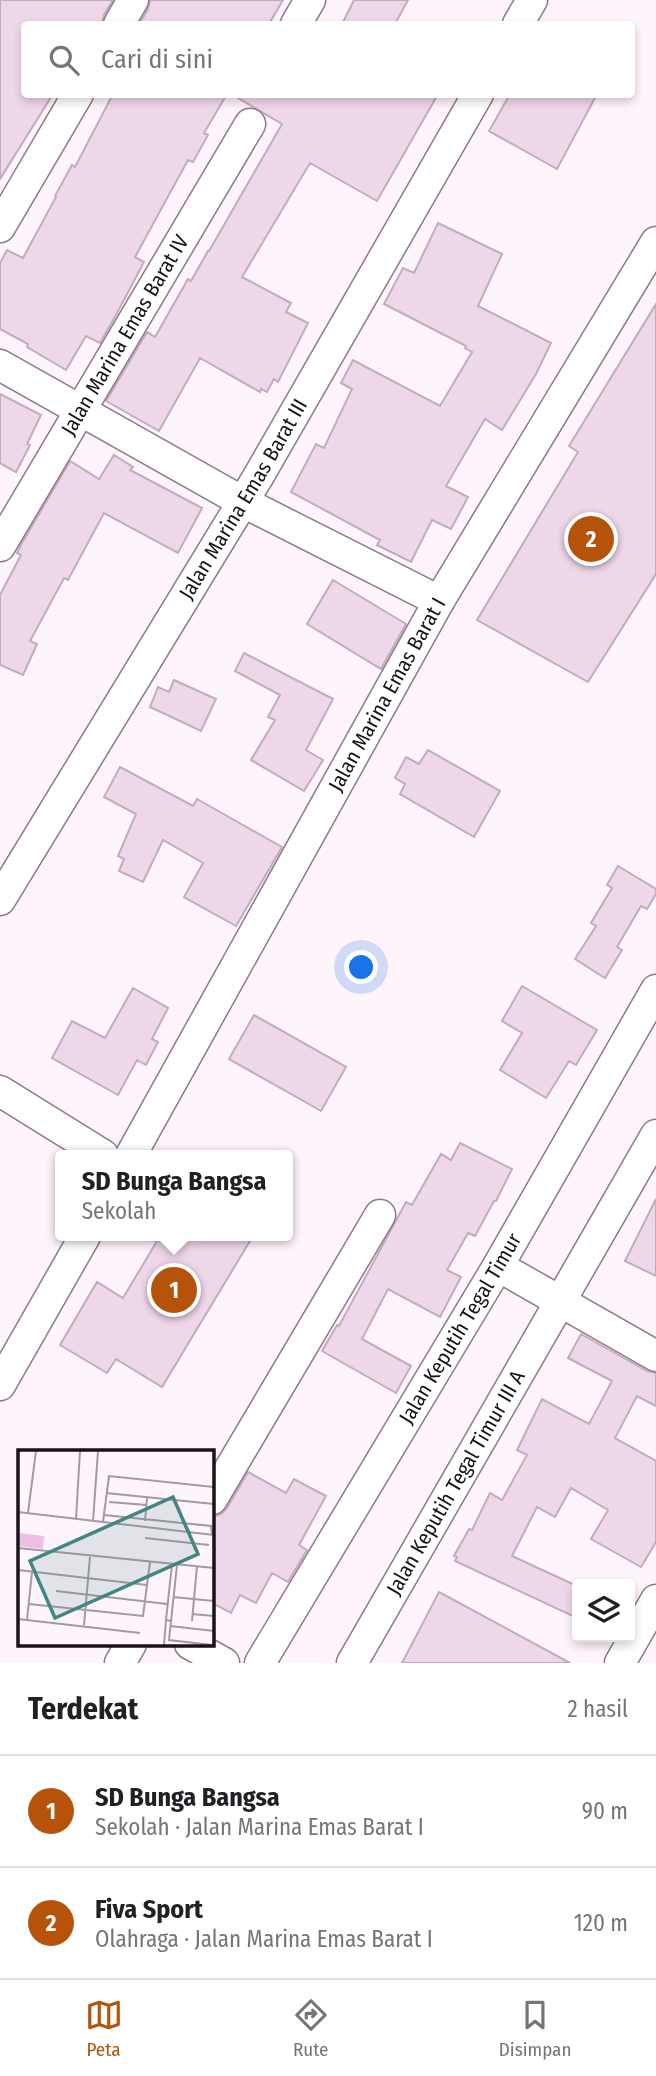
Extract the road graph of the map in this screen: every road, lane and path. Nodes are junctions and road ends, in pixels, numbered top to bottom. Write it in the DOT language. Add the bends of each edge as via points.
graph roads {
  1 [pos="133,0"];
  2 [pos="310,0"];
  3 [pos="532,0"];
  4 [pos="121,21"];
  5 [pos="298,21"];
  6 [pos="520,21"];
  7 [pos="76,98"];
  8 [pos="476,98"];
  9 [pos="250,124"];
  10 [pos="0,227"];
  11 [pos="656,242"];
  12 [pos="0,365"];
  13 [pos="79,410"];
  14 [pos="243,502"];
  15 [pos="0,546"];
  16 [pos="439,601"];
  17 [pos="0,900"];
  18 [pos="656,990"];
  19 [pos="0,1091"];
  20 [pos="656,1135"];
  21 [pos="95,1150"];
  22 [pos="134,1150"];
  23 [pos="380,1215"];
  24 [pos="82,1241"];
  25 [pos="498,1266"];
  26 [pos="561,1302"];
  27 [pos="656,1356"];
  28 [pos="3,1370"];
  29 [pos="214,1496"];
  30 [pos="656,1600"];
  31 [pos="130,1646"];
  32 [pos="194,1646"];
  33 [pos="120,1663"];
  34 [pos="224,1663"];
  35 [pos="260,1663"];
  36 [pos="352,1663"];
  37 [pos="620,1663"];
  1 -- 4 [label="street"];
  2 -- 5 [label="street"];
  3 -- 6 [label="street"];
  7 -- 10 [label="street"];
  8 -- 14 [label="street, Jalan Marina Emas Barat III"];
  9 -- 13 [label="street, Jalan Marina Emas Barat IV"];
  11 -- 16 [label="street, Jalan Marina Emas Barat I"];
  12 -- 13 [label="street"];
  13 -- 14 [label="street"];
  13 -- 15 [label="street, Jalan Marina Emas Barat IV"];
  14 -- 16 [label="street"];
  14 -- 17 [label="street, Jalan Marina Emas Barat III"];
  16 -- 22 [label="street, Jalan Marina Emas Barat I"];
  18 -- 25 [label="street, Jalan Keputih Tegal Timur"];
  19 -- 21 [label="street"];
  20 -- 26 [label="street, Jalan Keputih Tegal Timur III A"];
  23 -- 29 [label="street"];
  24 -- 28 [label="street"];
  25 -- 26 [label="street"];
  25 -- 35 [label="street, Jalan Keputih Tegal Timur"];
  26 -- 27 [label="street"];
  26 -- 36 [label="street, Jalan Keputih Tegal Timur III A"];
  30 -- 37 [label="street"];
  31 -- 33 [label="street"];
  32 -- 34 [label="street"];
}
